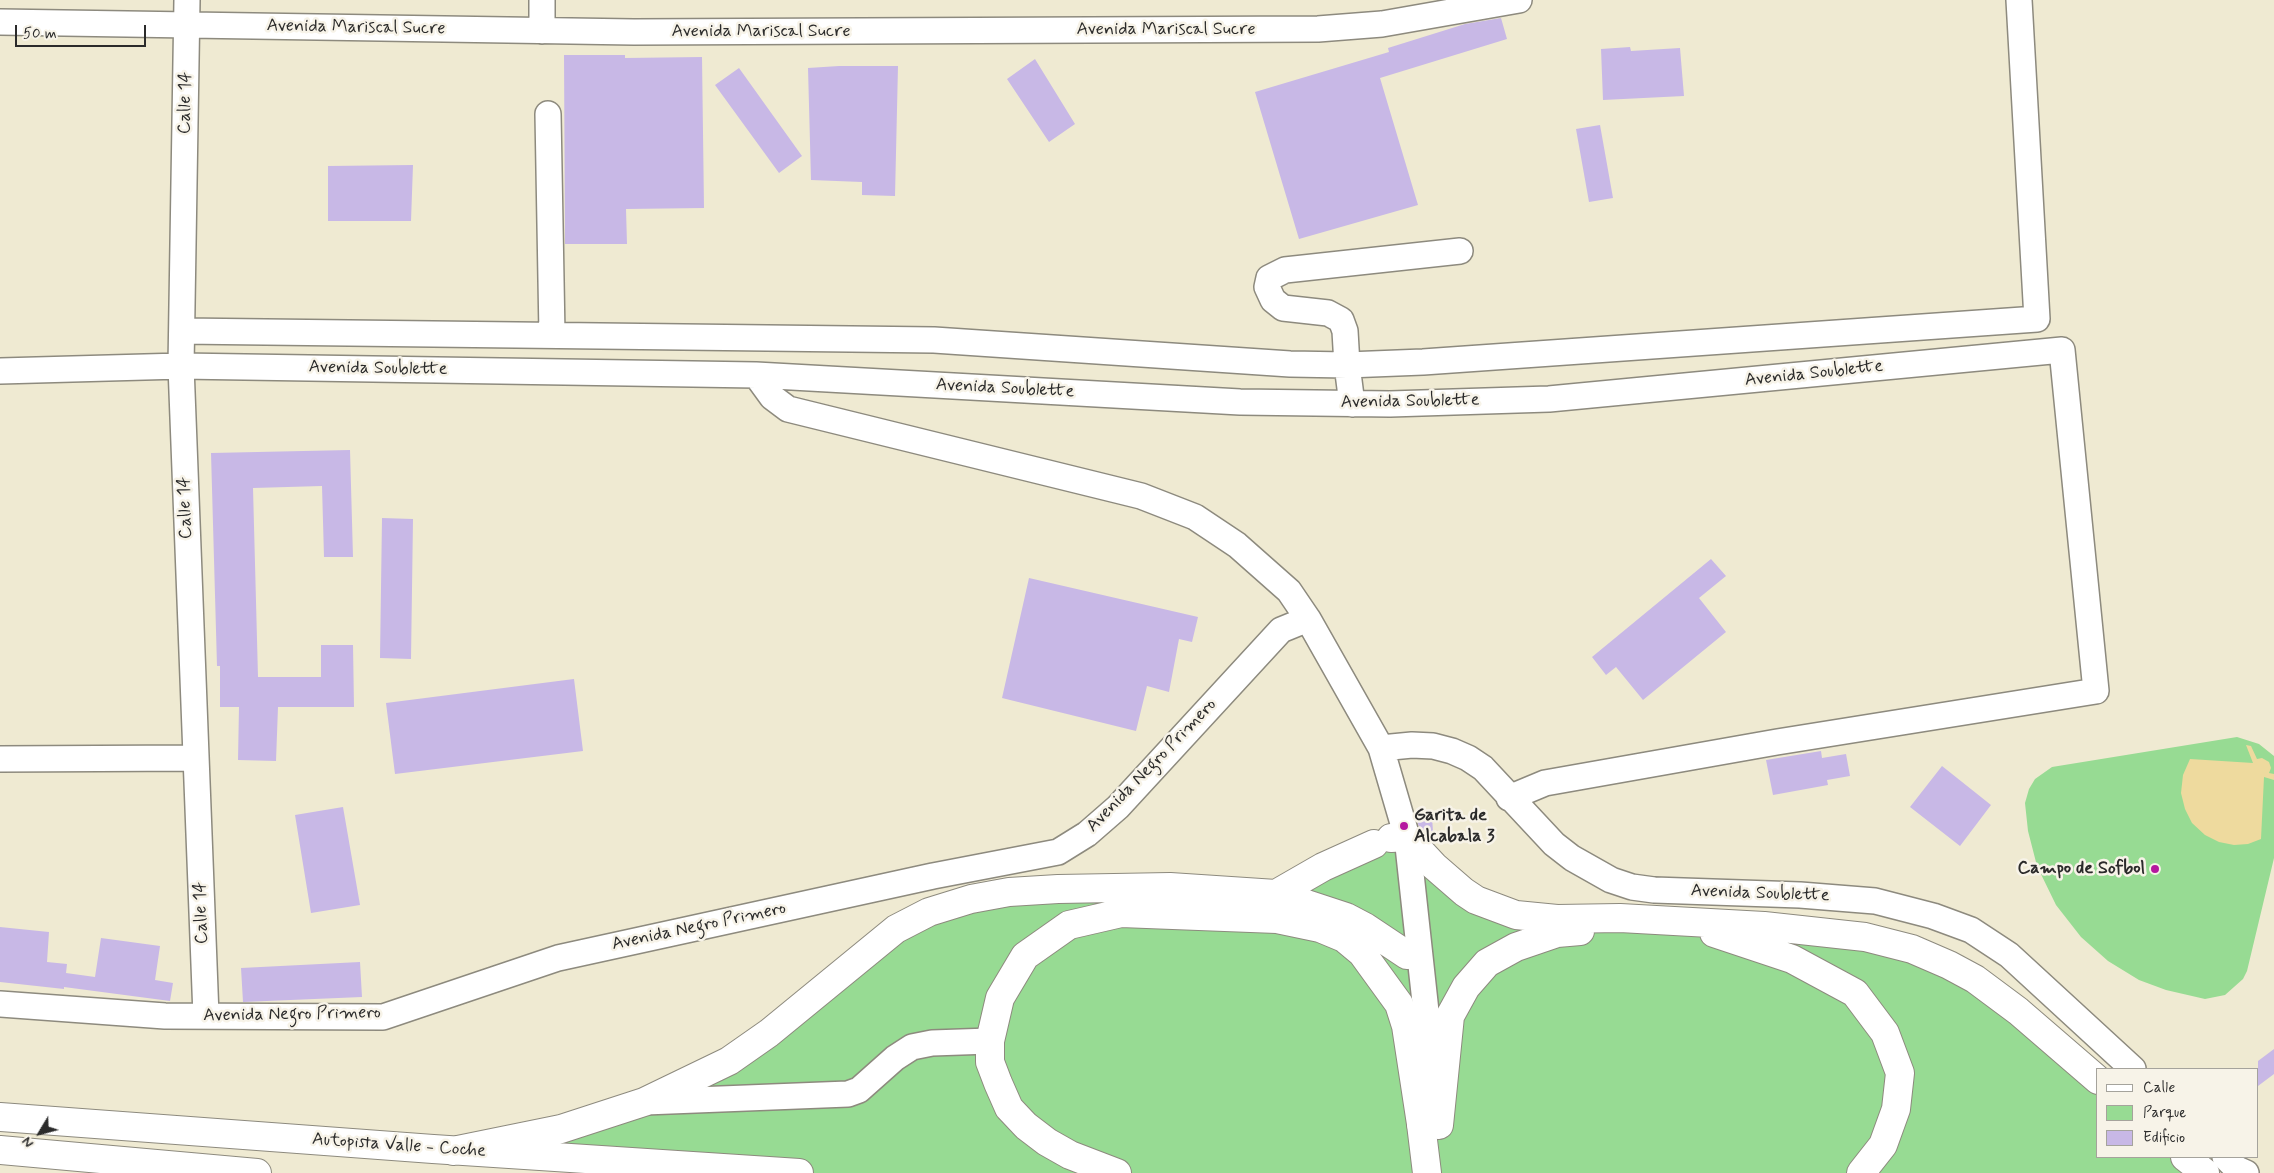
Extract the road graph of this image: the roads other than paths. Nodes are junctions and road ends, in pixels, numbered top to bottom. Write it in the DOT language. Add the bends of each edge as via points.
graph roads {
  1 [pos="542,0"];
  2 [pos="1519,0"];
  3 [pos="2019,0"];
  4 [pos="187,16"];
  5 [pos="0,22"];
  6 [pos="542,30"];
  7 [pos="548,114"];
  8 [pos="1460,251"];
  9 [pos="182,331"];
  10 [pos="552,335"];
  11 [pos="1346,365"];
  12 [pos="181,366"];
  13 [pos="0,371"];
  14 [pos="756,375"];
  15 [pos="1352,404"];
  16 [pos="1308,619"];
  17 [pos="1381,748"];
  18 [pos="196,758"];
  19 [pos="0,759"];
  20 [pos="1510,798"];
  21 [pos="1391,840"];
  22 [pos="1276,894"];
  23 [pos="1407,955"];
  24 [pos="0,1004"];
  25 [pos="206,1016"];
  26 [pos="990,1041"];
  27 [pos="2131,1068"];
  28 [pos="2096,1078"];
  29 [pos="644,1102"];
  30 [pos="0,1117"];
  31 [pos="1430,1125"];
  32 [pos="0,1150"];
  33 [pos="453,1151"];
  34 [pos="2186,1158"];
  35 [pos="2226,1158"];
  36 [pos="257,1173"];
  37 [pos="799,1173"];
  38 [pos="1117,1173"];
  39 [pos="1427,1173"];
  40 [pos="1444,1173"];
  41 [pos="1861,1173"];
  42 [pos="2206,1173"];
  43 [pos="2246,1173"];
  1 -- 6 [label="street"];
  2 -- 6 [label="street, Avenida Mariscal Sucre" via="1382,24 1318,29"];
  3 -- 11 [label="street" via="2036,319"];
  4 -- 5 [label="street, Avenida Mariscal Sucre"];
  4 -- 6 [label="street, Avenida Mariscal Sucre"];
  4 -- 9 [label="street, Calle 14"];
  7 -- 10 [label="street"];
  8 -- 11 [label="street" via="1286,270 1269,278 1267,287 1273,300 1284,308 1328,313 1341,320 1345,331"];
  9 -- 10 [label="street"];
  9 -- 12 [label="street, Calle 14"];
  10 -- 11 [label="street" via="934,340"];
  11 -- 15 [label="street"];
  12 -- 13 [label="street, Avenida Soublette"];
  12 -- 14 [label="street, Avenida Soublette"];
  12 -- 18 [label="street, Calle 14"];
  14 -- 15 [label="street, Avenida Soublette" via="1240,402"];
  14 -- 16 [label="street" via="772,397 788,409 1140,496 1195,517 1237,545 1288,591"];
  15 -- 20 [label="street, Avenida Soublette" via="1549,399 2062,350 2096,691 1545,783"];
  16 -- 17 [label="street"];
  16 -- 25 [label="street, Avenida Negro Primero" via="1281,630 1118,807 1087,834 1058,852 558,958 383,1016"];
  17 -- 20 [label="street, Avenida Soublette" via="1412,745 1452,751 1483,768"];
  17 -- 21 [label="street" via="1388,774"];
  18 -- 19 [label="street"];
  18 -- 25 [label="street, Calle 14"];
  20 -- 27 [label="street, Avenida Soublette" via="1572,858 1611,880 1632,887 1874,901 1933,916 1971,930 2009,956"];
  21 -- 22 [label="main road" via="1323,867"];
  21 -- 23 [label="street"];
  21 -- 28 [label="main road" via="1434,866 1476,900 1516,915 1764,926 1865,937 1912,949 1949,965 2018,1010"];
  21 -- 31 [label="street"];
  22 -- 23 [label="main road" via="1346,917"];
  22 -- 29 [label="main road" via="1170,887 1058,888 1009,892 929,912 896,929 730,1061"];
  23 -- 31 [label="street"];
  24 -- 25 [label="street, Avenida Negro Primero"];
  26 -- 29 [label="street" via="912,1047 859,1090 848,1094"];
  26 -- 31 [label="main road" via="1000,998 1025,956 1069,926 1121,913 1278,919 1320,928 1344,938 1362,953 1384,980 1399,1004 1406,1026"];
  26 -- 38 [label="main road" via="990,1062 998,1083 1009,1108 1026,1126 1070,1155"];
  29 -- 33 [label="main road" via="561,1130"];
  30 -- 33 [label="main road, Autopista Valle - Coche"];
  31 -- 39 [label="main road"];
  31 -- 40 [label="main road"];
  31 -- 41 [label="main road" via="1450,1016 1466,987 1487,963 1516,947 1556,934 1637,925 1708,931 1792,958 1854,993 1885,1034 1900,1073 1896,1109 1883,1145"];
  32 -- 36 [label="main road"];
  33 -- 37 [label="main road, Autopista Valle - Coche"];
  34 -- 42 [label="main road"];
  35 -- 43 [label="street"];
}
